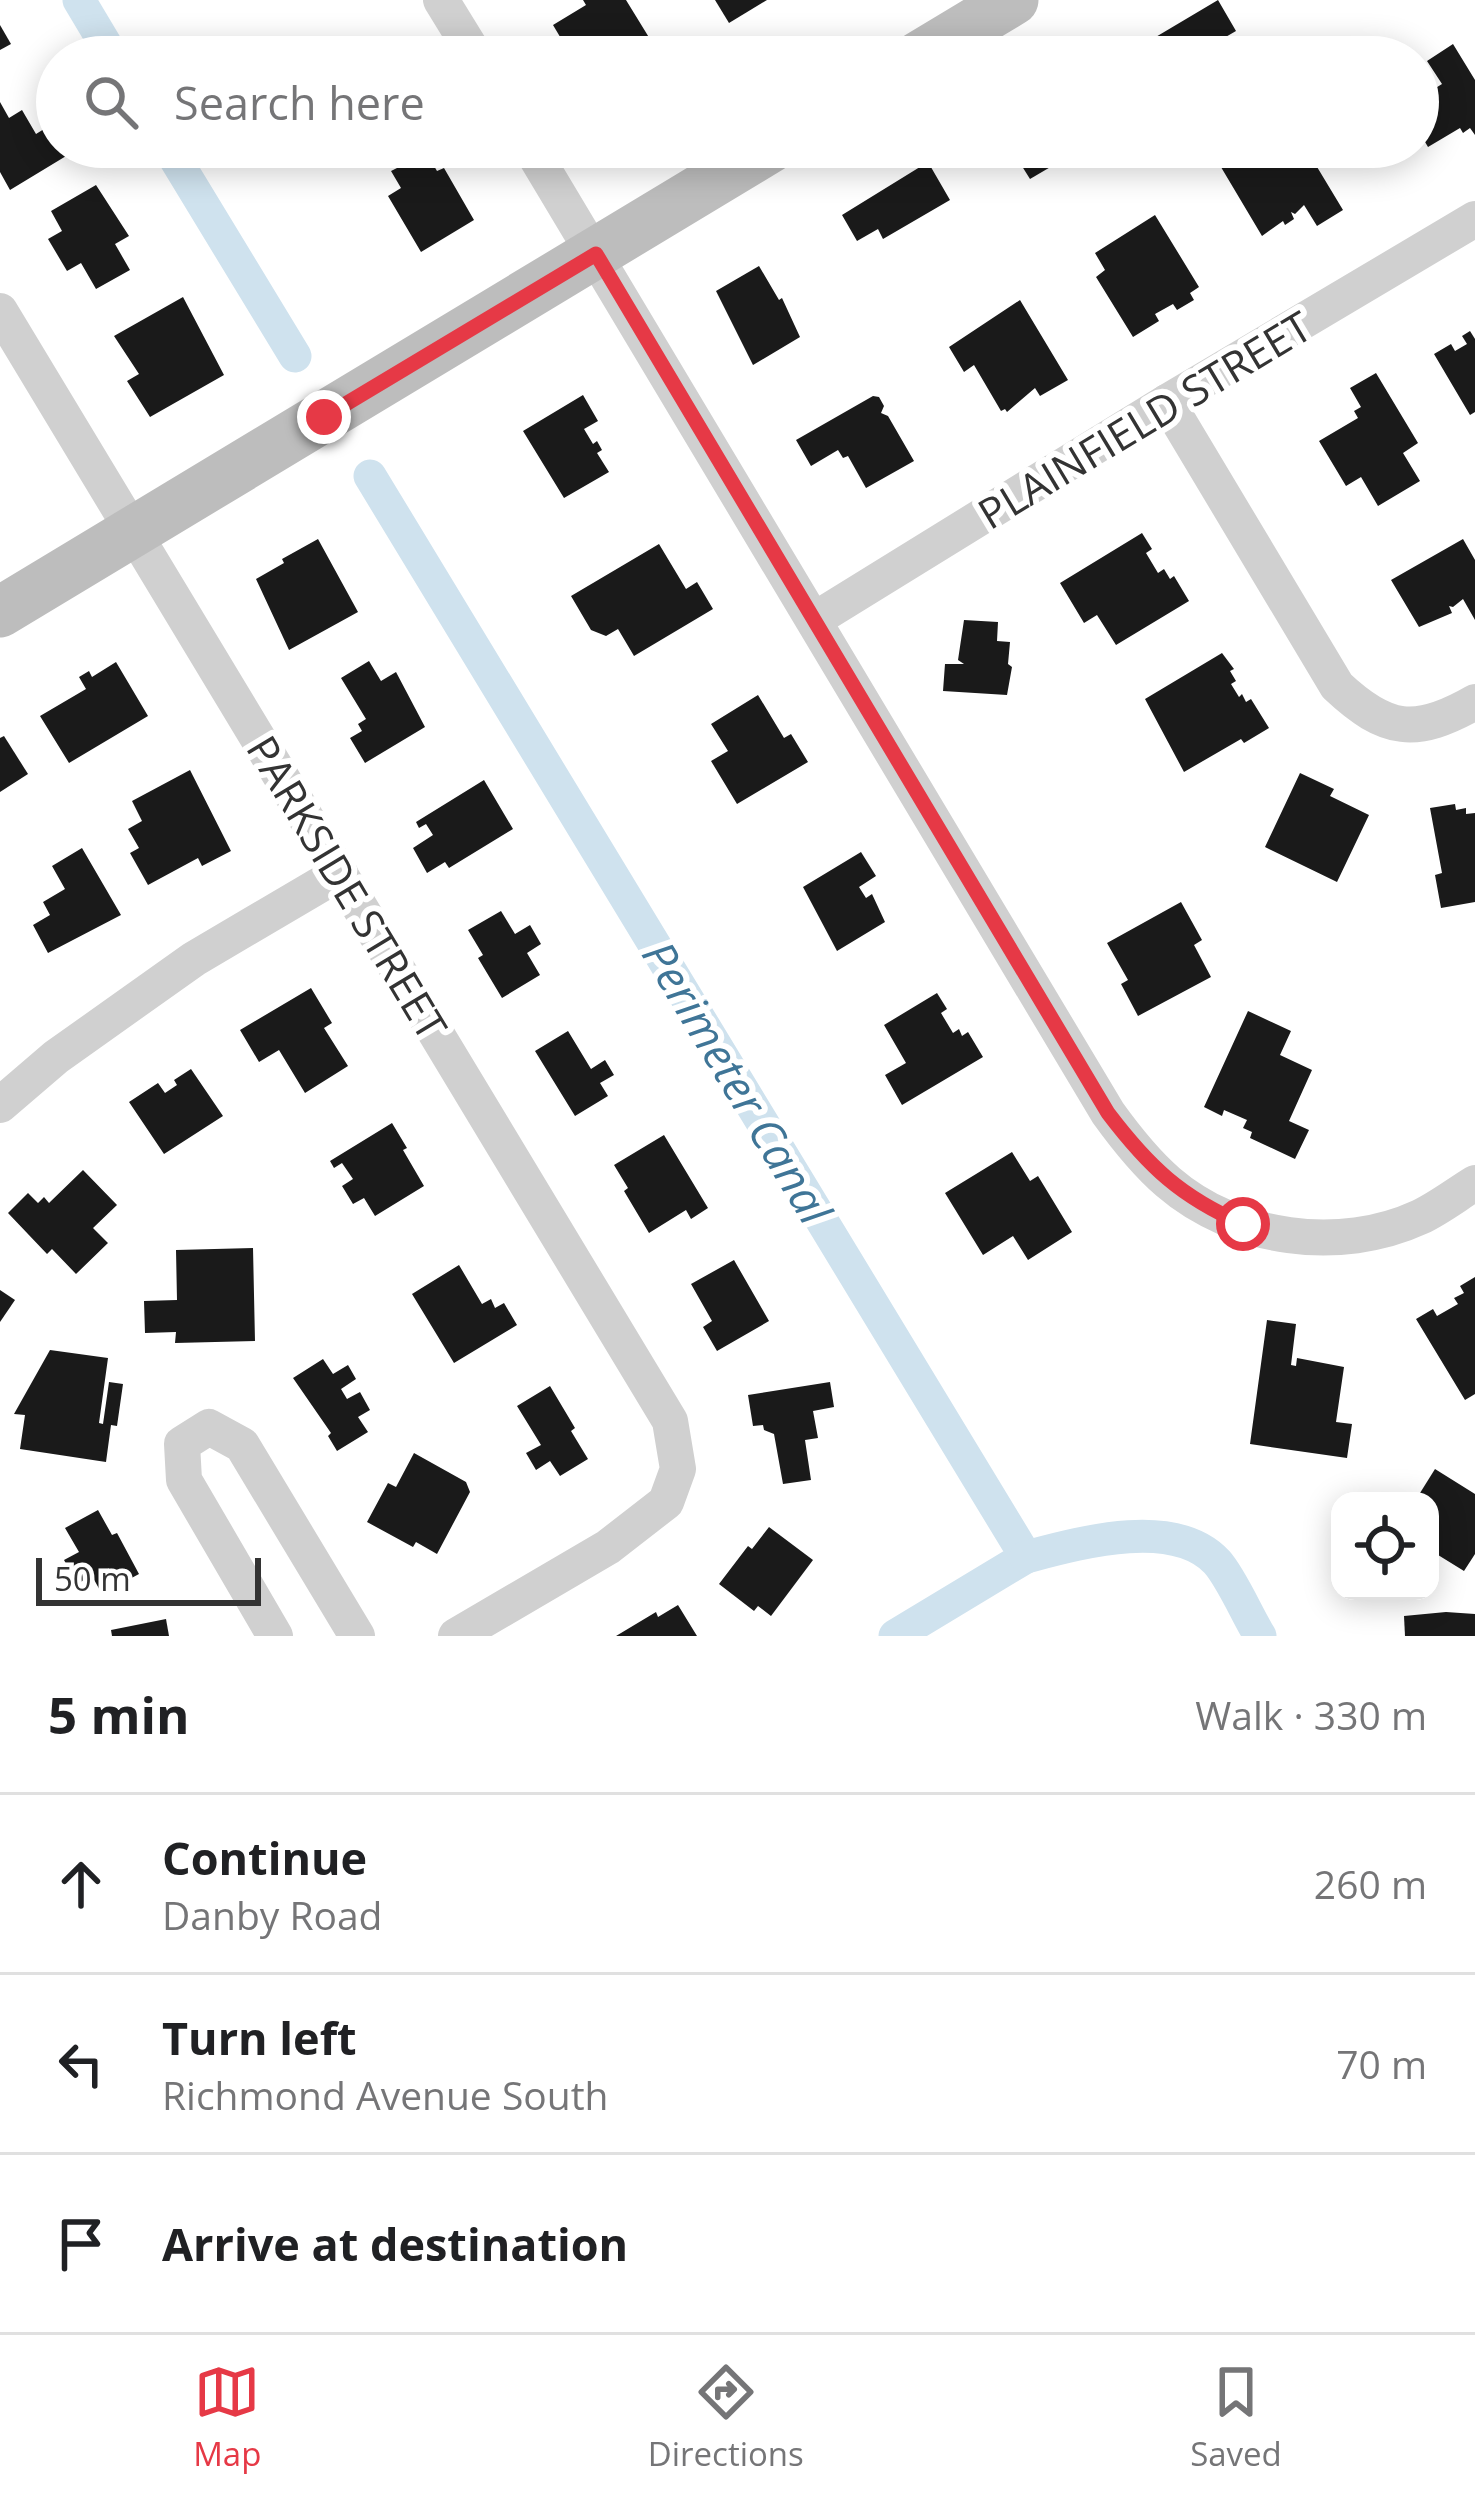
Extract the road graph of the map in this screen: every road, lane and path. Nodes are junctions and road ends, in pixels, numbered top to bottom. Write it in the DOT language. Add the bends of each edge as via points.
graph roads {
  1 [pos="441,0"];
  2 [pos="1012,0"];
  3 [pos="463,36"];
  4 [pos="953,36"];
  5 [pos="543,168"];
  6 [pos="737,168"];
  7 [pos="1475,219"];
  8 [pos="596,254"];
  9 [pos="0,311"];
  10 [pos="1167,402"];
  11 [pos="134,533"];
  12 [pos="0,613"];
  13 [pos="814,620"];
  14 [pos="1475,702"];
  15 [pos="340,873"];
  16 [pos="0,1106"];
  17 [pos="1475,1184"];
  18 [pos="274,1636"];
  19 [pos="357,1636"];
  20 [pos="456,1636"];
  1 -- 3 [label="street"];
  2 -- 4 [label="street"];
  5 -- 8 [label="street"];
  6 -- 8 [label="street"];
  7 -- 10 [label="street, PLAINFIELD STREET"];
  8 -- 11 [label="street"];
  8 -- 13 [label="street"];
  9 -- 11 [label="street, PARKSIDE STREET"];
  10 -- 13 [label="street, PLAINFIELD STREET"];
  10 -- 14 [label="street" via="1337,686 1366,714 1401,725 1442,721"];
  11 -- 12 [label="street"];
  11 -- 15 [label="street, PARKSIDE STREET"];
  13 -- 17 [label="street" via="1108,1113 1171,1185 1243,1224 1337,1238 1420,1216"];
  15 -- 16 [label="street" via="194,959"];
  15 -- 20 [label="street, PARKSIDE STREET" via="670,1421 678,1468 666,1502 638,1527"];
  18 -- 19 [label="street" via="184,1480 182,1444 209,1427 242,1445"];
}
